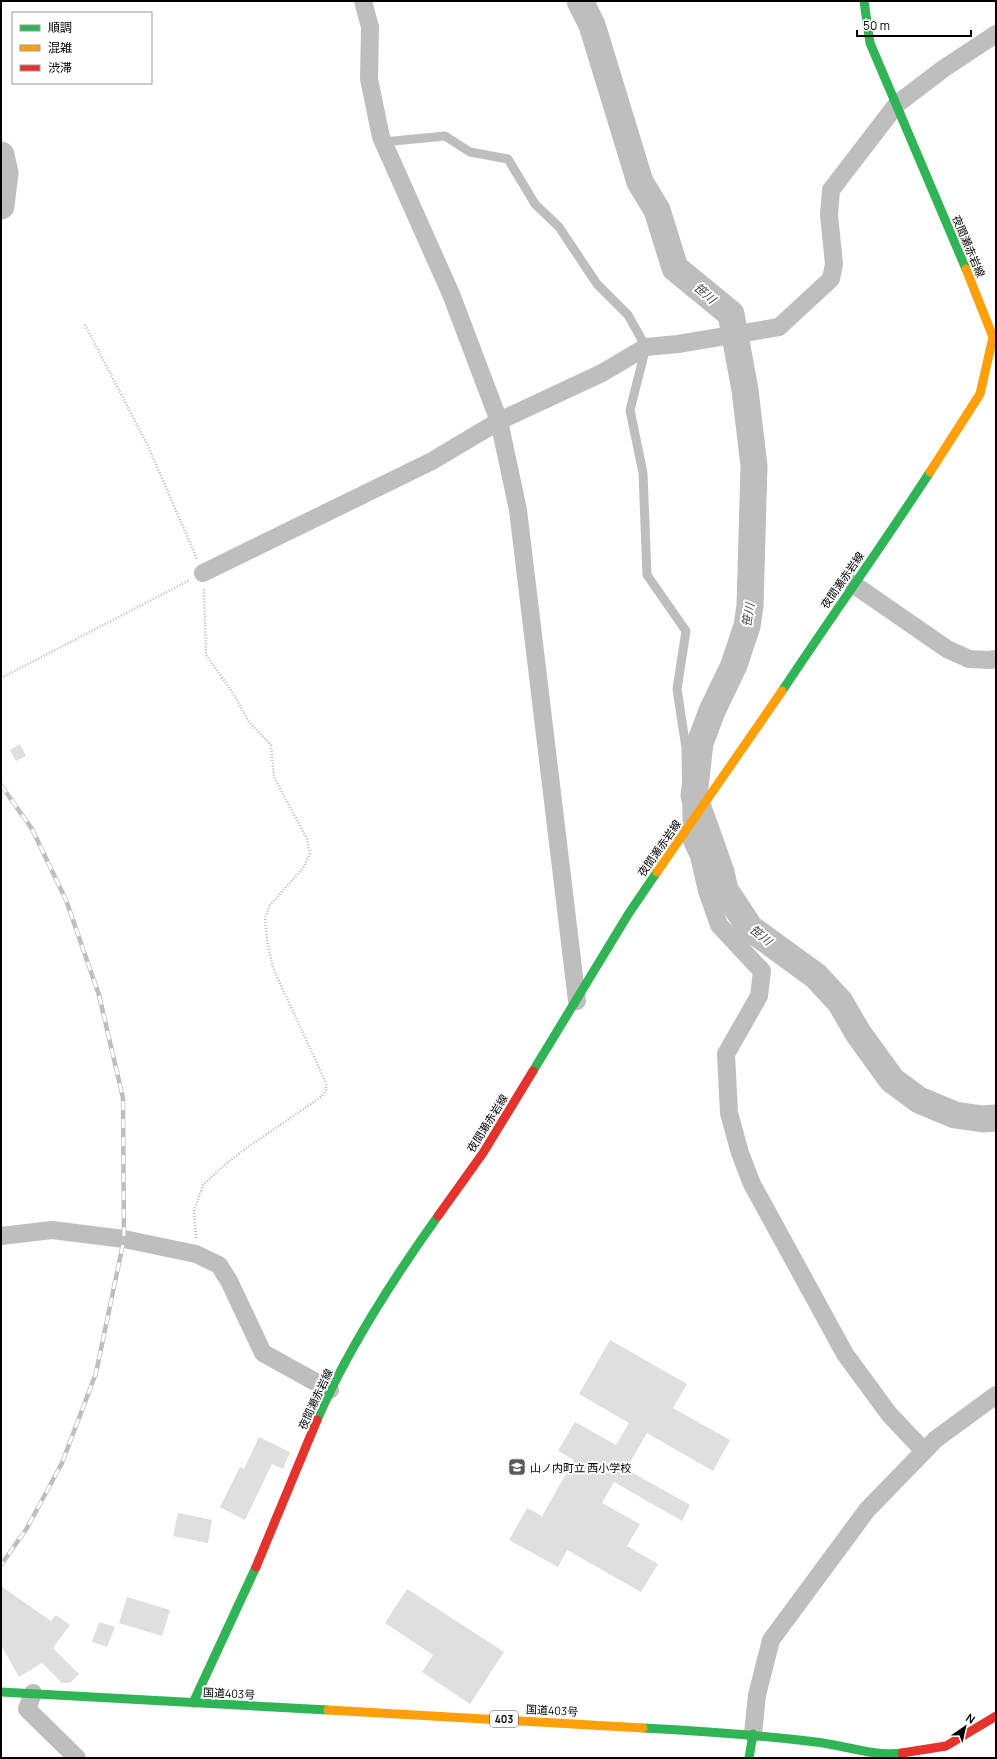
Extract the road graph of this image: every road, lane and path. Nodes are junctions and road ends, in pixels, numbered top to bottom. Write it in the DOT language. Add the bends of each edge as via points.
graph roads {
  1 [pos="363,1"];
  2 [pos="864,1"];
  3 [pos="996,34"];
  4 [pos="896,104"];
  5 [pos="383,142"];
  6 [pos="86,325"];
  7 [pos="994,336"];
  8 [pos="646,347"];
  9 [pos="499,421"];
  10 [pos="203,573"];
  11 [pos="853,584"];
  12 [pos="996,659"];
  13 [pos="1,678"];
  14 [pos="690,825"];
  15 [pos="577,1001"];
  16 [pos="1,1236"];
  17 [pos="196,1254"];
  18 [pos="330,1390"];
  19 [pos="996,1395"];
  20 [pos="923,1450"];
  21 [pos="1,1692"];
  22 [pos="32,1693"];
  23 [pos="193,1703"];
  24 [pos="994,1720"];
  25 [pos="753,1734"];
  26 [pos="77,1758"];
  27 [pos="749,1758"];
  1 -- 5 [label="street" via="370,27 369,79"];
  2 -- 4 [label="main road, 夜間瀬赤岩線" via="870,43"];
  3 -- 4 [label="street" via="942,69"];
  4 -- 7 [label="main road, 夜間瀬赤岩線"];
  4 -- 8 [label="street" via="831,190 829,215 834,264 831,279 779,327"];
  5 -- 8 [label="lane" via="445,136 470,152 508,159 535,204 559,227 597,284 628,315"];
  5 -- 9 [label="street" via="450,294"];
  6 -- 10 [label="path" via="148,446"];
  7 -- 11 [label="main road, 夜間瀬赤岩線" via="980,394 893,529"];
  8 -- 9 [label="street" via="602,373"];
  8 -- 14 [label="lane" via="630,410 643,472 647,575 686,631 677,689 686,748"];
  9 -- 10 [label="street" via="432,461"];
  9 -- 15 [label="street" via="518,510"];
  10 -- 13 [label="path"];
  10 -- 17 [label="path" via="206,655 233,693 249,722 271,746 274,777 307,839 310,854 302,868 270,905 265,918 266,932 273,968 326,1083 326,1090 321,1097 245,1149 203,1185 194,1211"];
  11 -- 12 [label="street" via="947,649 969,659"];
  11 -- 14 [label="main road, 夜間瀬赤岩線"];
  14 -- 15 [label="main road, 夜間瀬赤岩線" via="629,913"];
  14 -- 20 [label="street" via="719,926 762,971 759,996 726,1054 729,1113 744,1166 845,1354 889,1414"];
  15 -- 18 [label="main road, 夜間瀬赤岩線" via="483,1153 397,1274"];
  16 -- 17 [label="street" via="52,1230 124,1239"];
  17 -- 18 [label="street" via="219,1265 263,1353"];
  18 -- 23 [label="main road, 夜間瀬赤岩線" via="257,1565"];
  19 -- 20 [label="street"];
  20 -- 25 [label="street" via="867,1510 771,1640 757,1695"];
  21 -- 22 [label="main road, 国道403号 / 403"];
  22 -- 23 [label="main road, 国道403号 / 403"];
  22 -- 26 [label="street" via="27,1709"];
  23 -- 25 [label="main road, 国道403号 / 403"];
  24 -- 25 [label="main road, 国道403号 / 403" via="946,1746 887,1755 827,1743"];
  25 -- 27 [label="main road"];
}
